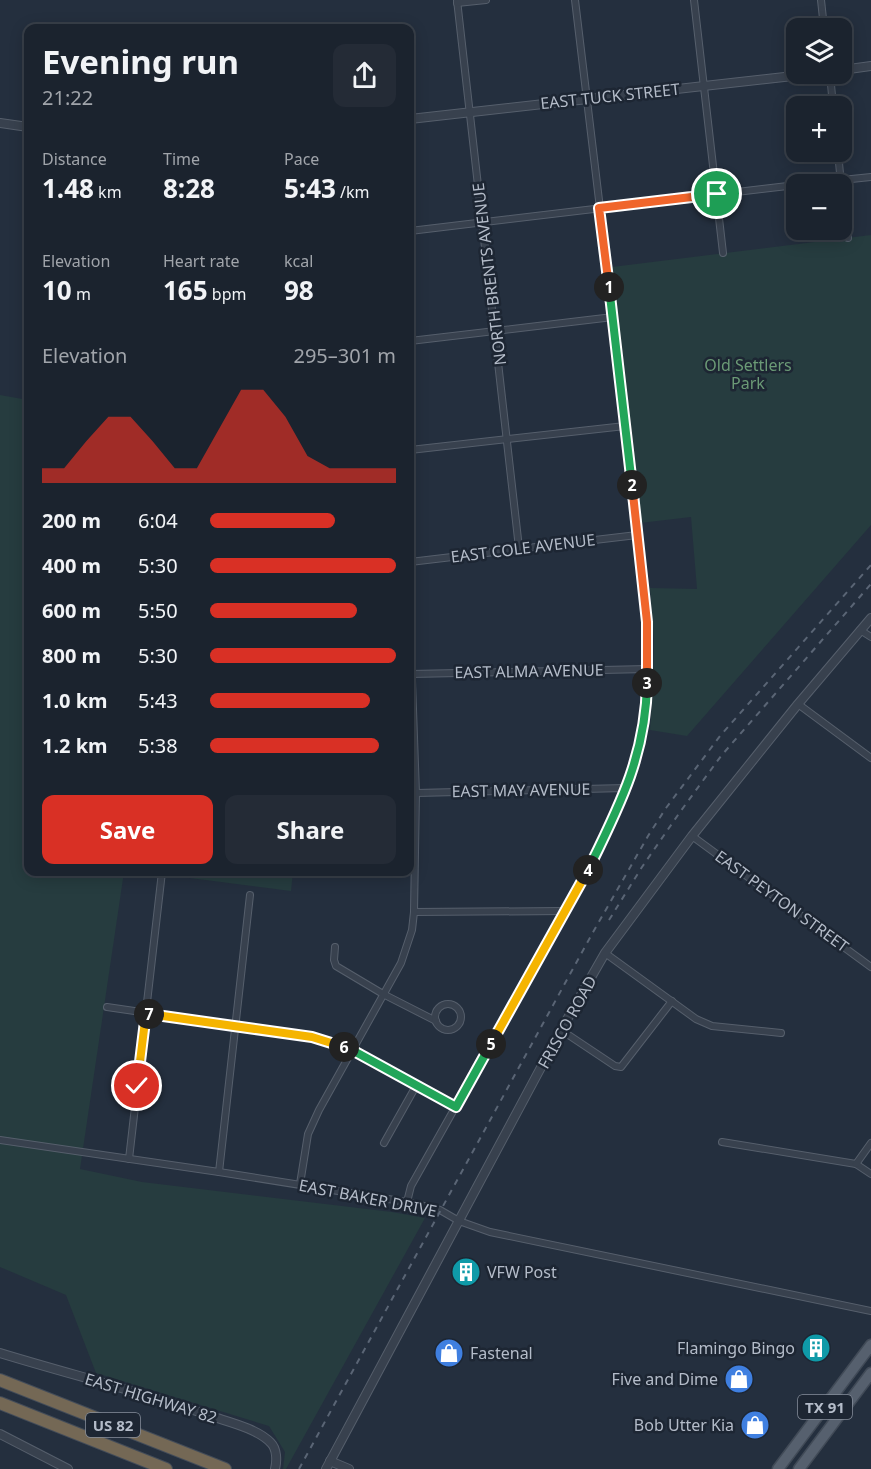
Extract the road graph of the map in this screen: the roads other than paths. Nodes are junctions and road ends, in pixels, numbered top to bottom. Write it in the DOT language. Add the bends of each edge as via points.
graph roads {
  1 [pos="486,0"];
  2 [pos="575,0"];
  3 [pos="694,0"];
  4 [pos="821,0"];
  5 [pos="457,2"];
  6 [pos="823,18"];
  7 [pos="871,66"];
  8 [pos="852,69"];
  9 [pos="786,77"];
  10 [pos="704,86"];
  11 [pos="586,99"];
  12 [pos="470,112"];
  13 [pos="414,119"];
  14 [pos="0,123"];
  15 [pos="24,127"];
  16 [pos="871,177"];
  17 [pos="852,181"];
  18 [pos="786,186"];
  19 [pos="717,194"];
  20 [pos="599,208"];
  21 [pos="483,222"];
  22 [pos="414,231"];
  23 [pos="723,253"];
  24 [pos="613,317"];
  25 [pos="496,331"];
  26 [pos="414,340"];
  27 [pos="625,426"];
  28 [pos="508,440"];
  29 [pos="414,450"];
  30 [pos="637,535"];
  31 [pos="519,548"];
  32 [pos="414,561"];
  33 [pos="871,618"];
  34 [pos="860,630"];
  35 [pos="871,637"];
  36 [pos="648,669"];
  37 [pos="414,674"];
  38 [pos="798,704"];
  39 [pos="414,753"];
  40 [pos="871,758"];
  41 [pos="626,788"];
  42 [pos="416,793"];
  43 [pos="692,836"];
  44 [pos="162,876"];
  45 [pos="250,895"];
  46 [pos="565,911"];
  47 [pos="414,912"];
  48 [pos="335,947"];
  49 [pos="605,953"];
  50 [pos="871,967"];
  51 [pos="383,994"];
  52 [pos="672,1001"];
  53 [pos="107,1007"];
  54 [pos="146,1013"];
  55 [pos="436,1021"];
  56 [pos="235,1027"];
  57 [pos="561,1030"];
  58 [pos="781,1033"];
  59 [pos="352,1050"];
  60 [pos="417,1086"];
  61 [pos="456,1107"];
  62 [pos="0,1140"];
  63 [pos="722,1142"];
  64 [pos="384,1143"];
  65 [pos="871,1143"];
  66 [pos="129,1159"];
  67 [pos="856,1164"];
  68 [pos="219,1172"];
  69 [pos="871,1174"];
  70 [pos="300,1184"];
  71 [pos="407,1202"];
  72 [pos="459,1221"];
  73 [pos="871,1311"];
  74 [pos="871,1345"];
  75 [pos="0,1353"];
  76 [pos="871,1373"];
  77 [pos="0,1380"];
  78 [pos="0,1403"];
  79 [pos="0,1434"];
  80 [pos="328,1465"];
  81 [pos="68,1469"];
  82 [pos="166,1469"];
  83 [pos="225,1469"];
  84 [pos="275,1469"];
  85 [pos="349,1469"];
  86 [pos="778,1469"];
  87 [pos="799,1469"];
  1 -- 5 [label="street"];
  2 -- 11 [label="street"];
  3 -- 10 [label="street"];
  4 -- 6 [label="street"];
  5 -- 12 [label="street, NORTH BRENTS AVENUE"];
  7 -- 8 [label="street"];
  9 -- 10 [label="street, EAST TUCK STREET"];
  10 -- 11 [label="street, EAST TUCK STREET"];
  10 -- 19 [label="street"];
  11 -- 12 [label="street, EAST TUCK STREET"];
  11 -- 20 [label="street"];
  12 -- 13 [label="street, EAST TUCK STREET"];
  12 -- 21 [label="street, NORTH BRENTS AVENUE"];
  14 -- 15 [label="street"];
  16 -- 17 [label="street"];
  18 -- 19 [label="street"];
  19 -- 20 [label="street"];
  19 -- 23 [label="street"];
  20 -- 21 [label="street"];
  20 -- 24 [label="street"];
  21 -- 22 [label="street"];
  21 -- 25 [label="street, NORTH BRENTS AVENUE"];
  24 -- 25 [label="street"];
  24 -- 27 [label="street"];
  25 -- 26 [label="street"];
  25 -- 28 [label="street, NORTH BRENTS AVENUE"];
  27 -- 28 [label="street"];
  27 -- 30 [label="street"];
  28 -- 29 [label="street"];
  28 -- 31 [label="street, NORTH BRENTS AVENUE"];
  30 -- 31 [label="street, EAST COLE AVENUE"];
  30 -- 36 [label="street"];
  31 -- 32 [label="street, EAST COLE AVENUE"];
  33 -- 34 [label="street, FRISCO ROAD"];
  34 -- 35 [label="street"];
  34 -- 38 [label="street, FRISCO ROAD"];
  36 -- 37 [label="street, EAST ALMA AVENUE"];
  36 -- 41 [label="street" via="643,732"];
  38 -- 40 [label="street"];
  38 -- 43 [label="street, FRISCO ROAD"];
  39 -- 42 [label="street"];
  41 -- 42 [label="street, EAST MAY AVENUE"];
  41 -- 46 [label="street"];
  42 -- 47 [label="street"];
  43 -- 49 [label="street, FRISCO ROAD"];
  43 -- 50 [label="street, EAST PEYTON STREET"];
  44 -- 54 [label="street"];
  45 -- 56 [label="street"];
  46 -- 47 [label="street"];
  46 -- 61 [label="street"];
  47 -- 51 [label="street" via="401,963"];
  48 -- 51 [label="street" via="336,966"];
  49 -- 52 [label="street"];
  49 -- 57 [label="street, FRISCO ROAD"];
  51 -- 55 [label="street"];
  51 -- 59 [label="street"];
  52 -- 57 [label="street" via="621,1067"];
  52 -- 58 [label="street" via="712,1026"];
  53 -- 54 [label="street"];
  54 -- 56 [label="street"];
  54 -- 66 [label="street"];
  55 -- 55 [label="street" via="436,1012 442,1005 451,1003 461,1012 456,1028 444,1030"];
  56 -- 59 [label="street" via="312,1037"];
  56 -- 68 [label="street"];
  57 -- 72 [label="street, FRISCO ROAD"];
  59 -- 60 [label="street"];
  59 -- 70 [label="street" via="308,1134"];
  60 -- 61 [label="street"];
  60 -- 64 [label="street"];
  61 -- 71 [label="street" via="411,1186"];
  62 -- 66 [label="street, EAST BAKER DRIVE"];
  63 -- 67 [label="street"];
  65 -- 67 [label="street"];
  66 -- 68 [label="street, EAST BAKER DRIVE"];
  67 -- 69 [label="street"];
  68 -- 70 [label="street, EAST BAKER DRIVE"];
  70 -- 71 [label="street, EAST BAKER DRIVE"];
  71 -- 72 [label="street, EAST BAKER DRIVE" via="440,1210"];
  72 -- 73 [label="street, EAST BAKER DRIVE" via="490,1232"];
  72 -- 80 [label="street, FRISCO ROAD"];
  74 -- 86 [label="main road, TX 91"];
  75 -- 84 [label="street, EAST HIGHWAY 82" via="174,1402 247,1428 272,1443"];
  76 -- 87 [label="main road, TX 91"];
  77 -- 83 [label="highway, US 82"];
  78 -- 82 [label="highway, US 82"];
  79 -- 81 [label="street"];
  80 -- 85 [label="street"];
}
